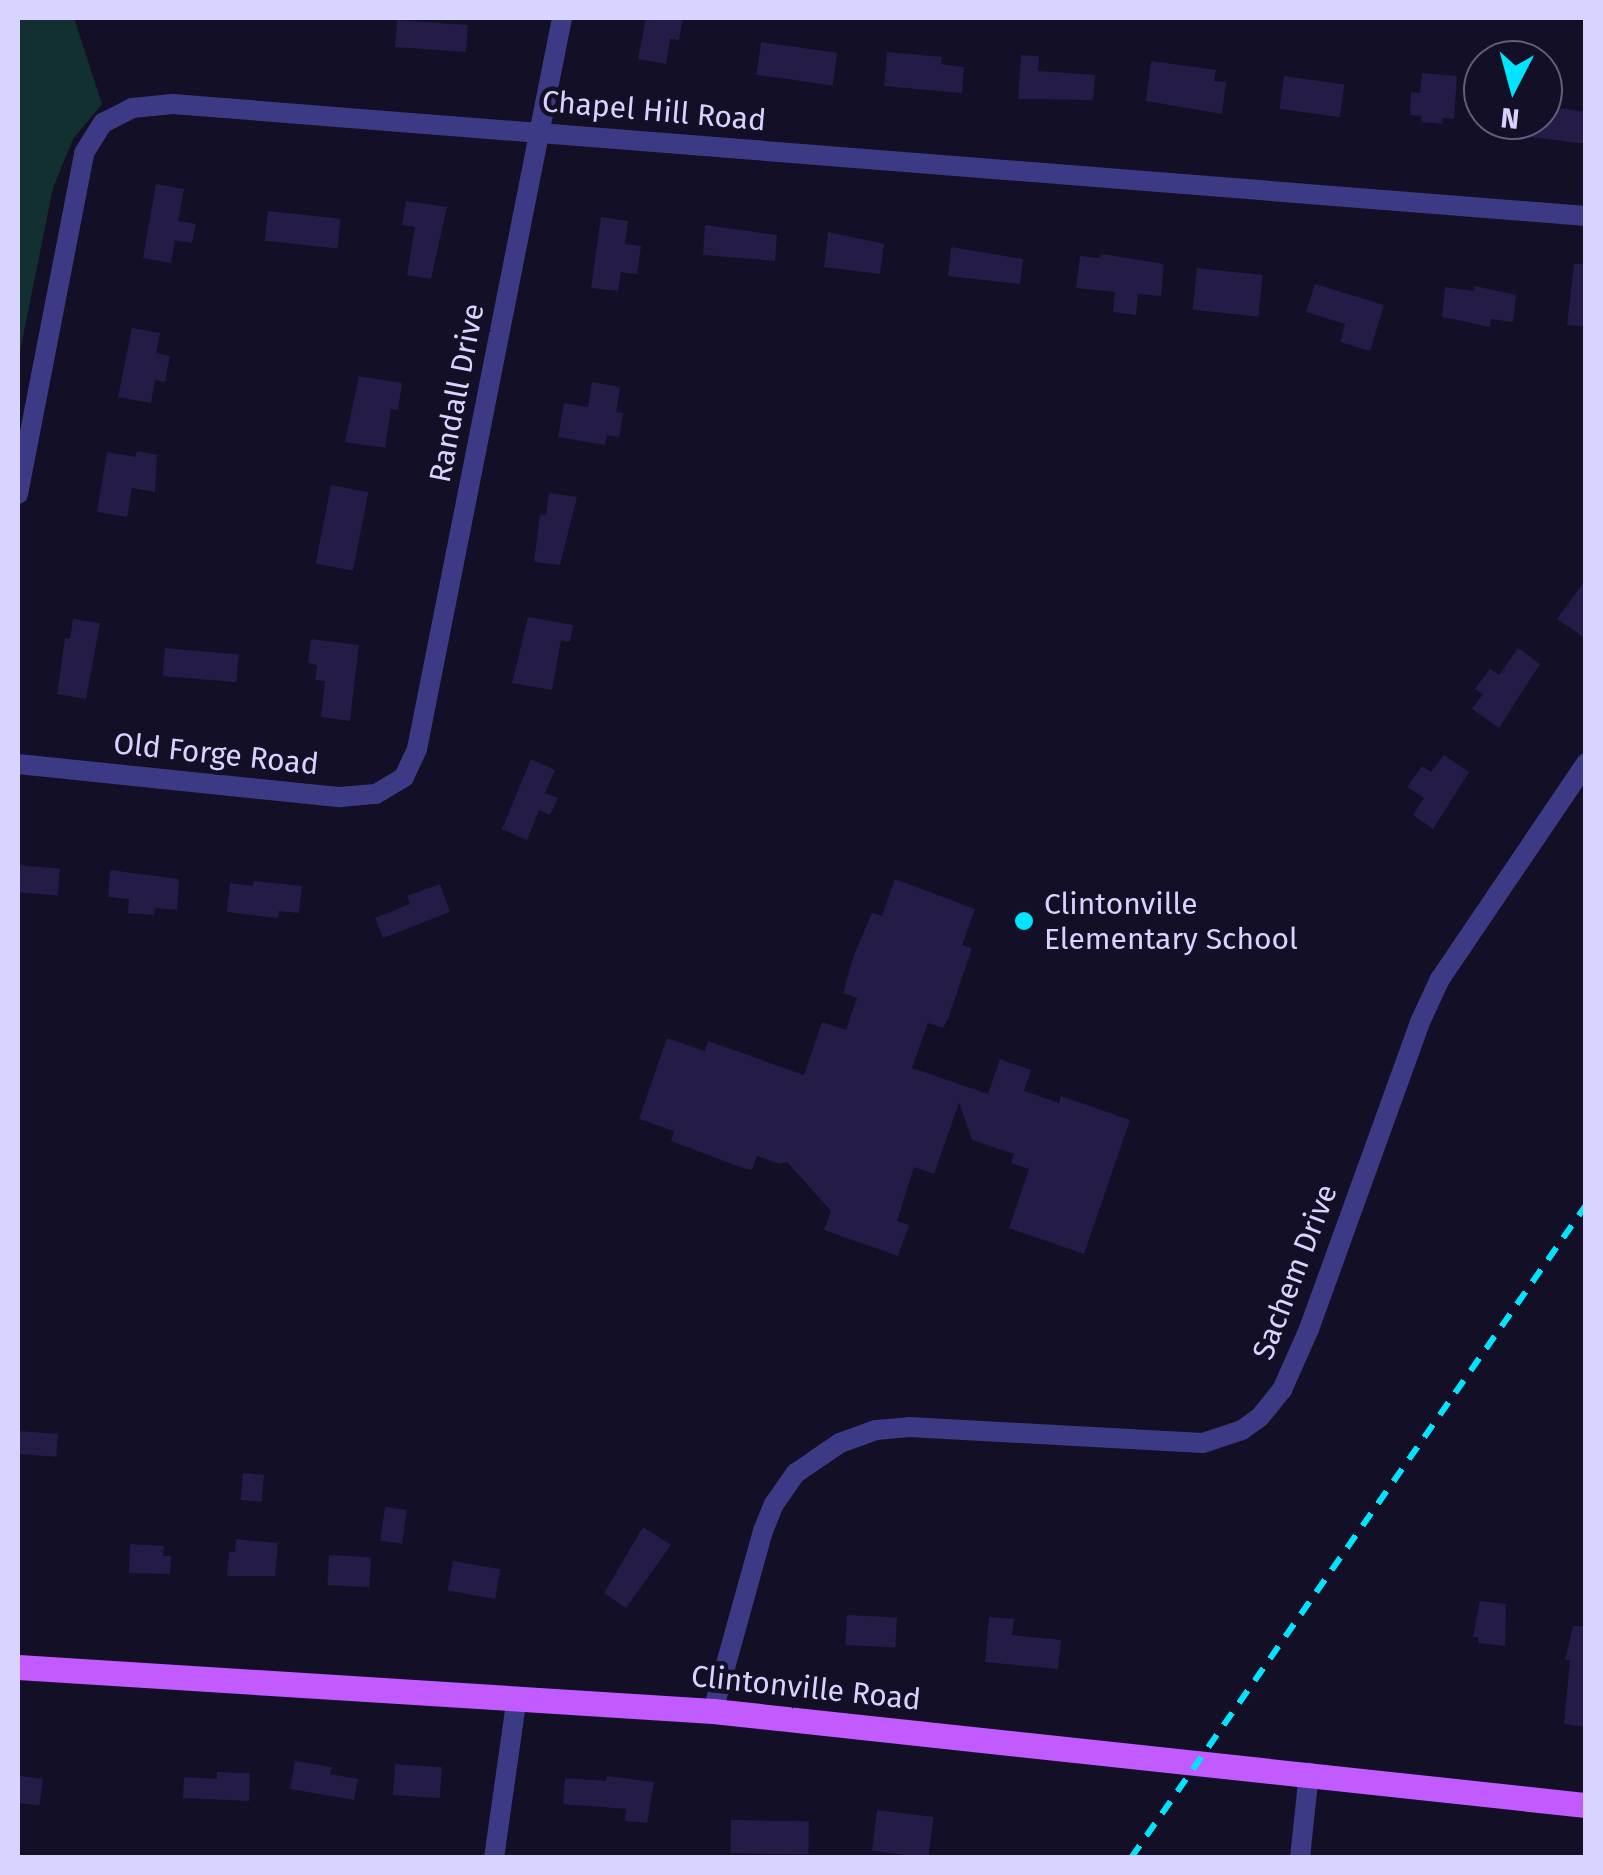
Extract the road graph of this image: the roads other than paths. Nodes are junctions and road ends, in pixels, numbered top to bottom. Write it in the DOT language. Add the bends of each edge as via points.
graph roads {
  1 [pos="562,18"];
  2 [pos="540,132"];
  3 [pos="1586,216"];
  4 [pos="18,494"];
  5 [pos="1586,763"];
  6 [pos="18,764"];
  7 [pos="404,778"];
  8 [pos="18,1667"];
  9 [pos="517,1697"];
  10 [pos="713,1711"];
  11 [pos="1309,1772"];
  12 [pos="1586,1805"];
  13 [pos="494,1858"];
  14 [pos="1300,1858"];
  1 -- 2 [label="street, Randall Drive"];
  2 -- 3 [label="street, Chapel Hill Road"];
  2 -- 4 [label="street, Chapel Hill Road" via="172,104 132,108 103,123 84,154"];
  2 -- 7 [label="street, Randall Drive" via="417,748"];
  5 -- 10 [label="street, Sachem Drive" via="1440,979 1309,1330 1282,1390 1260,1418 1203,1443 909,1428 840,1442 796,1473 774,1504"];
  6 -- 7 [label="street, Old Forge Road" via="340,797 376,794"];
  8 -- 9 [label="main road, Clintonville Road"];
  9 -- 10 [label="main road, Clintonville Road"];
  9 -- 13 [label="street"];
  10 -- 11 [label="main road, Clintonville Road"];
  11 -- 12 [label="main road, Clintonville Road"];
  11 -- 14 [label="street"];
}
